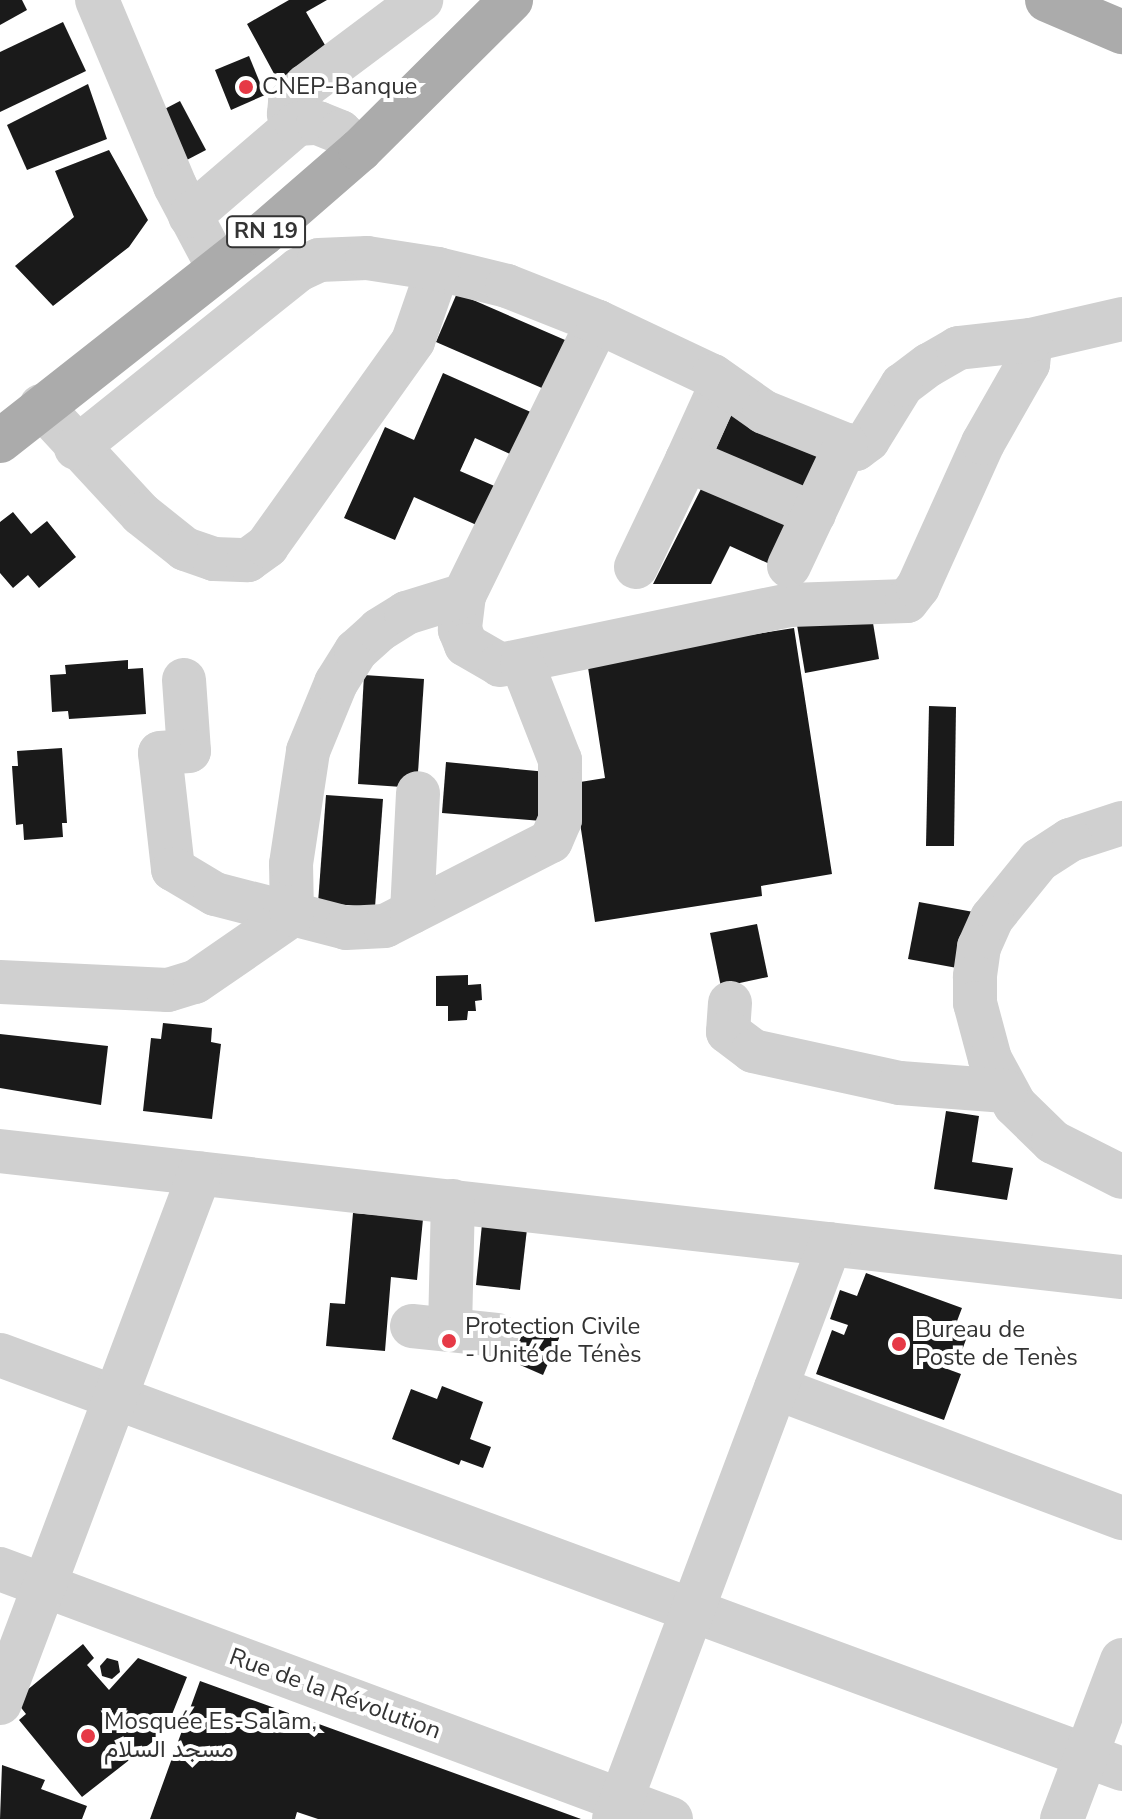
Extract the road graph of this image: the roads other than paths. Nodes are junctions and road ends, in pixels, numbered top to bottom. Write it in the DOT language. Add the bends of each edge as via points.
graph roads {
  1 [pos="97,0"];
  2 [pos="421,0"];
  3 [pos="511,0"];
  4 [pos="1047,0"];
  5 [pos="1122,32"];
  6 [pos="297,124"];
  7 [pos="360,150"];
  8 [pos="190,216"];
  9 [pos="219,269"];
  10 [pos="438,269"];
  11 [pos="1122,319"];
  12 [pos="598,322"];
  13 [pos="1031,340"];
  14 [pos="721,385"];
  15 [pos="41,406"];
  16 [pos="0,441"];
  17 [pos="846,445"];
  18 [pos="76,448"];
  19 [pos="687,460"];
  20 [pos="814,514"];
  21 [pos="789,566"];
  22 [pos="636,567"];
  23 [pos="464,595"];
  24 [pos="522,663"];
  25 [pos="184,680"];
  26 [pos="418,793"];
  27 [pos="1122,823"];
  28 [pos="412,912"];
  29 [pos="292,915"];
  30 [pos="7,977"];
  31 [pos="730,1003"];
  32 [pos="1006,1091"];
  33 [pos="0,1151"];
  34 [pos="200,1173"];
  35 [pos="1122,1177"];
  36 [pos="453,1201"];
  37 [pos="830,1244"];
  38 [pos="1122,1277"];
  39 [pos="497,1335"];
  40 [pos="0,1355"];
  41 [pos="776,1388"];
  42 [pos="115,1398"];
  43 [pos="1122,1518"];
  44 [pos="0,1569"];
  45 [pos="44,1585"];
  46 [pos="692,1610"];
  47 [pos="1122,1660"];
  48 [pos="0,1703"];
  49 [pos="1104,1762"];
  50 [pos="617,1810"];
  51 [pos="671,1819"];
  52 [pos="1062,1819"];
  1 -- 8 [label="street"];
  2 -- 6 [label="street" via="306,86 290,102 289,114"];
  3 -- 7 [label="main road, RN 19"];
  4 -- 5 [label="main road"];
  6 -- 7 [label="street" via="318,123 340,132"];
  6 -- 8 [label="street"];
  7 -- 9 [label="main road, RN 19"];
  8 -- 9 [label="street"];
  9 -- 15 [label="main road, RN 19"];
  10 -- 12 [label="street" via="507,286"];
  10 -- 18 [label="street" via="367,258 319,260 298,270"];
  10 -- 18 [label="street" via="413,341 267,546 248,560 214,559 185,549 141,514"];
  11 -- 13 [label="street"];
  12 -- 14 [label="street" via="713,376"];
  12 -- 23 [label="street"];
  13 -- 17 [label="street" via="958,348 902,385 868,440 856,449"];
  13 -- 24 [label="street" via="1028,364 983,443 907,601 790,605"];
  14 -- 17 [label="street" via="764,412"];
  14 -- 19 [label="street"];
  15 -- 16 [label="main road, RN 19"];
  15 -- 18 [label="street"];
  17 -- 20 [label="street"];
  19 -- 20 [label="street"];
  19 -- 22 [label="street"];
  20 -- 21 [label="street"];
  23 -- 24 [label="street" via="460,630 466,645 500,665"];
  23 -- 29 [label="street" via="406,613 379,630 356,651 336,683 308,751 291,864"];
  24 -- 28 [label="street" via="560,760 560,820 551,841"];
  25 -- 29 [label="street" via="189,751 160,753 173,869 215,894"];
  26 -- 28 [label="street"];
  27 -- 32 [label="street" via="1070,840 1039,860 992,918 979,947 975,1003 994,1072"];
  28 -- 29 [label="street" via="385,926 346,928"];
  29 -- 30 [label="street" via="195,982 168,990"];
  31 -- 32 [label="street" via="728,1032 753,1051 900,1083"];
  32 -- 35 [label="street" via="1053,1142"];
  33 -- 34 [label="street"];
  34 -- 36 [label="street"];
  34 -- 42 [label="street"];
  36 -- 37 [label="street"];
  36 -- 39 [label="street" via="431,1328"];
  37 -- 38 [label="street"];
  37 -- 41 [label="street"];
  40 -- 42 [label="street"];
  41 -- 43 [label="street"];
  41 -- 46 [label="street"];
  42 -- 45 [label="street"];
  42 -- 46 [label="street"];
  44 -- 45 [label="street, Rue de la Révolution"];
  45 -- 48 [label="street"];
  45 -- 50 [label="street, Rue de la Révolution"];
  46 -- 49 [label="street"];
  46 -- 50 [label="street"];
  47 -- 49 [label="street"];
  49 -- 52 [label="street"];
  50 -- 51 [label="street, Rue de la Révolution"];
}
